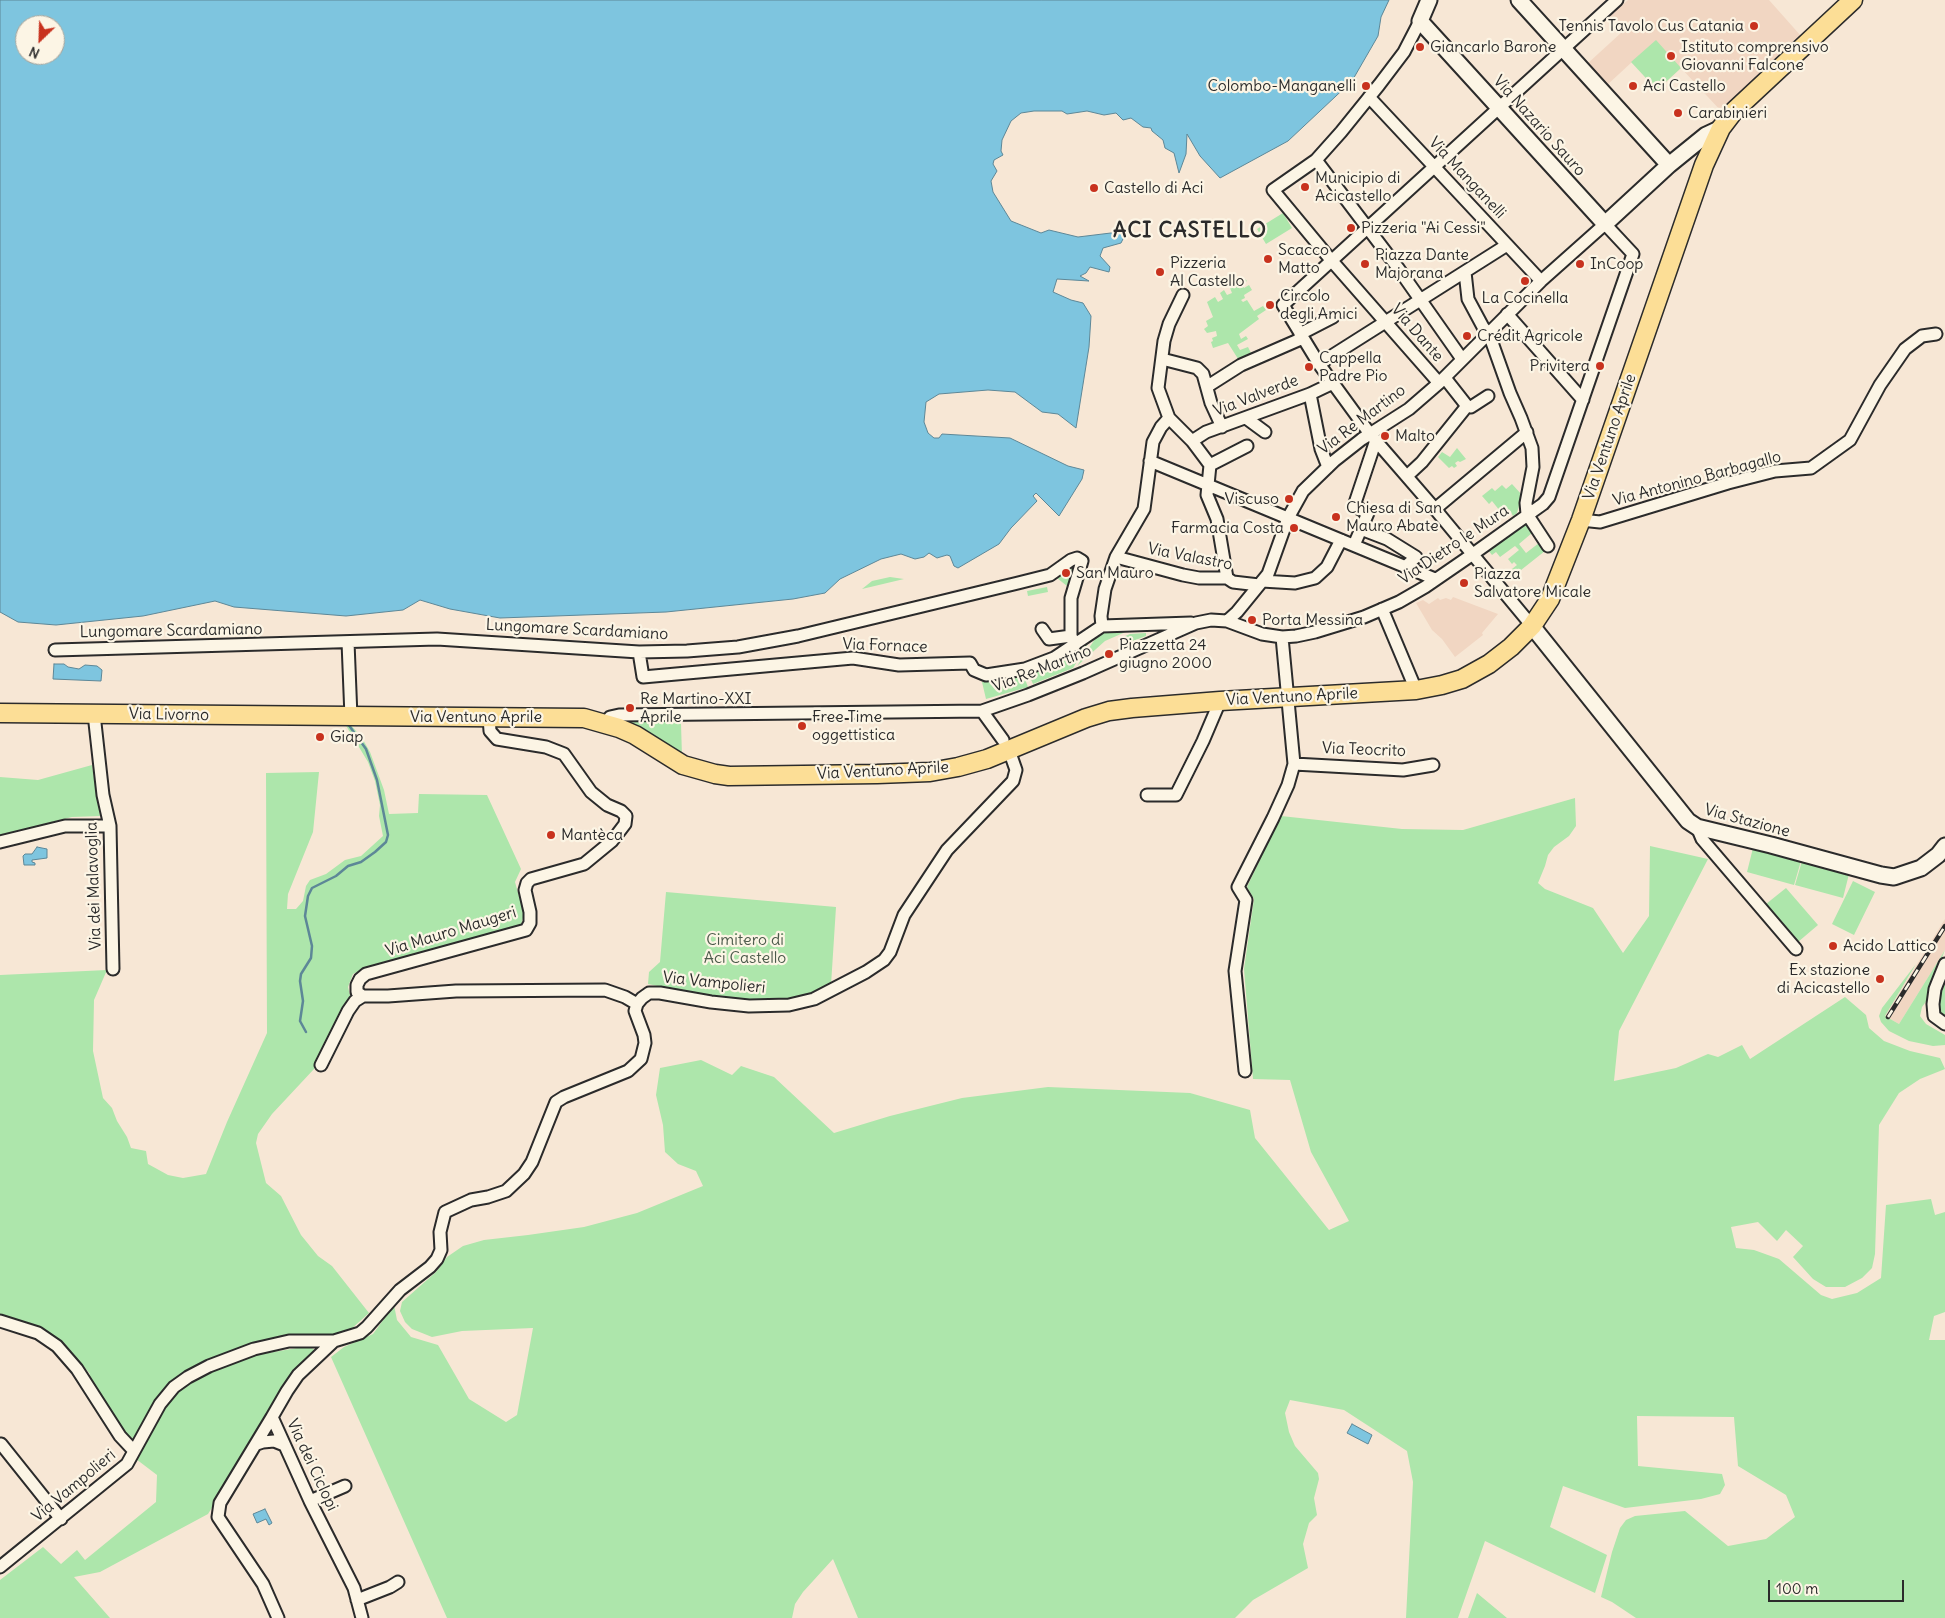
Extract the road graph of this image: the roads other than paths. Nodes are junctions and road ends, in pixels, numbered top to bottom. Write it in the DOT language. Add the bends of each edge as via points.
graph roads {
  1 [pos="1429,0"];
  2 [pos="1519,0"];
  3 [pos="1617,0"];
  4 [pos="1853,0"];
  5 [pos="1420,21"];
  6 [pos="1564,49"];
  7 [pos="1369,97"];
  8 [pos="1498,107"];
  9 [pos="1721,128"];
  10 [pos="1316,160"];
  11 [pos="1669,165"];
  12 [pos="1435,167"];
  13 [pos="1605,224"];
  14 [pos="1368,227"];
  15 [pos="1507,245"];
  16 [pos="1633,254"];
  17 [pos="1331,260"];
  18 [pos="1465,272"];
  19 [pos="1541,281"];
  20 [pos="1183,295"];
  21 [pos="1421,300"];
  22 [pos="1507,314"];
  23 [pos="1333,317"];
  24 [pos="1386,322"];
  25 [pos="1489,334"];
  26 [pos="1936,334"];
  27 [pos="1302,336"];
  28 [pos="1162,359"];
  29 [pos="1462,359"];
  30 [pos="1319,364"];
  31 [pos="1442,380"];
  32 [pos="1333,383"];
  33 [pos="1208,386"];
  34 [pos="1310,394"];
  35 [pos="1488,396"];
  36 [pos="1582,400"];
  37 [pos="1467,406"];
  38 [pos="1169,418"];
  39 [pos="1246,418"];
  40 [pos="1222,427"];
  41 [pos="1264,432"];
  42 [pos="1527,432"];
  43 [pos="1373,437"];
  44 [pos="1192,441"];
  45 [pos="1247,446"];
  46 [pos="1150,461"];
  47 [pos="1210,465"];
  48 [pos="1328,467"];
  49 [pos="1408,476"];
  50 [pos="1207,484"];
  51 [pos="1435,509"];
  52 [pos="1527,514"];
  53 [pos="1288,518"];
  54 [pos="1581,520"];
  55 [pos="1361,529"];
  56 [pos="1341,540"];
  57 [pos="1354,545"];
  58 [pos="1548,546"];
  59 [pos="1473,554"];
  60 [pos="1116,557"];
  61 [pos="1406,566"];
  62 [pos="1227,578"];
  63 [pos="1435,580"];
  64 [pos="1261,583"];
  65 [pos="1382,610"];
  66 [pos="1227,621"];
  67 [pos="1196,623"];
  68 [pos="1102,626"];
  69 [pos="1532,626"];
  70 [pos="1042,629"];
  71 [pos="1282,637"];
  72 [pos="1073,640"];
  73 [pos="348,642"];
  74 [pos="738,647"];
  75 [pos="55,650"];
  76 [pos="639,652"];
  77 [pos="741,669"];
  78 [pos="1416,690"];
  79 [pos="1287,698"];
  80 [pos="1220,701"];
  81 [pos="982,711"];
  82 [pos="0,713"];
  83 [pos="94,714"];
  84 [pos="345,717"];
  85 [pos="489,717"];
  86 [pos="606,723"];
  87 [pos="1006,745"];
  88 [pos="1294,764"];
  89 [pos="1434,765"];
  90 [pos="1147,795"];
  91 [pos="110,826"];
  92 [pos="1697,827"];
  93 [pos="0,842"];
  94 [pos="1945,846"];
  95 [pos="1796,949"];
  96 [pos="1945,964"];
  97 [pos="113,968"];
  98 [pos="363,996"];
  99 [pos="637,1004"];
  100 [pos="1945,1024"];
  101 [pos="321,1065"];
  102 [pos="1245,1071"];
  103 [pos="0,1321"];
  104 [pos="334,1341"];
  105 [pos="272,1418"];
  106 [pos="1,1444"];
  107 [pos="257,1444"];
  108 [pos="284,1445"];
  109 [pos="134,1452"];
  110 [pos="345,1486"];
  111 [pos="310,1501"];
  112 [pos="61,1519"];
  113 [pos="0,1567"];
  114 [pos="398,1582"];
  115 [pos="357,1600"];
  116 [pos="278,1618"];
  117 [pos="362,1618"];
  1 -- 5 [label="main road"];
  2 -- 6 [label="main road"];
  3 -- 6 [label="street"];
  4 -- 9 [label="main road, Via Ventuno Aprile" via="1734,111"];
  5 -- 7 [label="street" via="1404,52"];
  5 -- 8 [label="main road, Via Nazario Sauro"];
  6 -- 8 [label="street"];
  6 -- 11 [label="main road"];
  7 -- 10 [label="street"];
  7 -- 12 [label="street, Via Manganelli"];
  8 -- 12 [label="street"];
  8 -- 13 [label="main road, Via Nazario Sauro"];
  9 -- 11 [label="main road, Via Re Martino" via="1706,135"];
  9 -- 54 [label="main road, Via Ventuno Aprile" via="1704,164"];
  10 -- 14 [label="street"];
  10 -- 17 [label="street, Via Dante" via="1273,190"];
  11 -- 13 [label="main road, Via Re Martino"];
  12 -- 14 [label="street"];
  12 -- 15 [label="street, Via Manganelli"];
  13 -- 16 [label="street, Via Nazario Sauro"];
  13 -- 19 [label="street, Via Re Martino"];
  14 -- 17 [label="street"];
  14 -- 21 [label="street"];
  15 -- 18 [label="street"];
  15 -- 19 [label="street, Via Manganelli"];
  16 -- 36 [label="street, Via Dietro le Mura"];
  17 -- 24 [label="street, Via Dante"];
  17 -- 27 [label="street" via="1283,305"];
  18 -- 21 [label="street"];
  18 -- 25 [label="street" via="1468,298"];
  19 -- 22 [label="street, Via Re Martino"];
  20 -- 28 [label="street" via="1169,324"];
  21 -- 24 [label="street"];
  21 -- 29 [label="street"];
  22 -- 25 [label="street, Via Re Martino"];
  22 -- 36 [label="street"];
  23 -- 27 [label="street"];
  24 -- 30 [label="street"];
  24 -- 31 [label="street, Via Dante"];
  25 -- 29 [label="street, Via Re Martino"];
  25 -- 42 [label="street"];
  26 -- 54 [label="street, Via Antonino Barbagallo" via="1922,336 1905,349 1880,385 1850,440 1811,468 1775,471 1600,522"];
  27 -- 30 [label="street"];
  27 -- 33 [label="street" via="1240,365"];
  28 -- 33 [label="street" via="1197,368 1204,374"];
  28 -- 38 [label="street" via="1158,388"];
  29 -- 31 [label="street, Via Re Martino"];
  30 -- 32 [label="street"];
  31 -- 37 [label="street, Via Dante"];
  31 -- 43 [label="street, Via Re Martino"];
  32 -- 34 [label="street, Via Valverde"];
  32 -- 43 [label="street"];
  33 -- 40 [label="street" via="1211,403"];
  34 -- 39 [label="street, Via Valverde"];
  34 -- 48 [label="street"];
  35 -- 37 [label="street" via="1471,407"];
  36 -- 52 [label="street, Via Dietro le Mura" via="1549,497"];
  37 -- 49 [label="street"];
  38 -- 44 [label="street"];
  38 -- 46 [label="street" via="1153,442"];
  39 -- 40 [label="street, Via Valverde"];
  39 -- 41 [label="street"];
  40 -- 44 [label="street, Via Valverde"];
  42 -- 51 [label="street"];
  42 -- 52 [label="street" via="1533,467"];
  43 -- 48 [label="street, Via Re Martino"];
  43 -- 49 [label="street"];
  43 -- 55 [label="street" via="1354,506 1368,513"];
  44 -- 47 [label="street"];
  45 -- 47 [label="street"];
  46 -- 50 [label="street"];
  46 -- 60 [label="street" via="1144,509"];
  47 -- 50 [label="street"];
  48 -- 53 [label="street, Via Re Martino" via="1303,491"];
  49 -- 51 [label="street"];
  50 -- 53 [label="street"];
  50 -- 62 [label="street"];
  51 -- 59 [label="street"];
  52 -- 58 [label="street"];
  52 -- 59 [label="street, Via Dietro le Mura"];
  53 -- 56 [label="street"];
  53 -- 64 [label="street, Via Re Martino" via="1268,574"];
  54 -- 69 [label="main road, Via Ventuno Aprile" via="1550,599"];
  55 -- 57 [label="street"];
  55 -- 61 [label="street" via="1387,539 1416,557"];
  56 -- 57 [label="street"];
  56 -- 64 [label="street, Via Valastro" via="1327,567 1315,578 1295,583"];
  57 -- 61 [label="street"];
  59 -- 63 [label="street, Via Dietro le Mura"];
  59 -- 69 [label="street"];
  60 -- 62 [label="street, Via Valastro" via="1183,575"];
  60 -- 68 [label="street" via="1105,589"];
  61 -- 63 [label="street"];
  62 -- 64 [label="street, Via Valastro" via="1233,582"];
  63 -- 65 [label="street, Via Dietro le Mura"];
  64 -- 66 [label="street, Via Re Martino"];
  65 -- 71 [label="street, Via Dietro le Mura" via="1315,632"];
  65 -- 78 [label="street"];
  66 -- 67 [label="street, Via Re Martino"];
  66 -- 71 [label="street, Via Dietro le Mura" via="1262,634"];
  67 -- 68 [label="street"];
  67 -- 81 [label="street, Via Re Martino" via="1083,673"];
  68 -- 72 [label="street, Via Fornace"];
  69 -- 78 [label="main road, Via Ventuno Aprile" via="1489,664 1462,679"];
  69 -- 92 [label="main road, Via Stazione" via="1688,821"];
  70 -- 72 [label="street" via="1049,639"];
  71 -- 79 [label="street"];
  72 -- 74 [label="street, Lungomare Scardamiano" via="1071,598 1082,561 1077,558 1050,575 798,636"];
  72 -- 77 [label="street, Via Fornace" via="1054,658 1002,674 986,675 974,670 970,663 899,665 853,658"];
  73 -- 75 [label="street, Lungomare Scardamiano"];
  73 -- 76 [label="street, Lungomare Scardamiano" via="437,639"];
  73 -- 84 [label="street"];
  74 -- 76 [label="street, Lungomare Scardamiano"];
  74 -- 77 [label="street"];
  76 -- 77 [label="street, Via Fornace" via="643,677"];
  78 -- 79 [label="main road, Via Ventuno Aprile"];
  79 -- 80 [label="main road, Via Ventuno Aprile"];
  79 -- 88 [label="street"];
  80 -- 87 [label="main road, Via Ventuno Aprile" via="1109,711"];
  80 -- 90 [label="street" via="1176,795"];
  81 -- 86 [label="street, Via Re Martino" via="619,714 610,717"];
  81 -- 87 [label="street"];
  82 -- 83 [label="main road, Via Livorno"];
  83 -- 84 [label="main road, Via Livorno"];
  83 -- 91 [label="street, Via dei Malavoglia" via="103,795"];
  84 -- 85 [label="main road, Via Ventuno Aprile"];
  85 -- 86 [label="main road, Via Ventuno Aprile" via="567,717"];
  85 -- 98 [label="street, Via Mauro Maugeri" via="490,731 497,739 546,747 564,754 591,792 626,816 625,824 612,841 584,864 527,883 525,890 530,923 526,930 366,974 357,985 357,992"];
  86 -- 87 [label="main road, Via Ventuno Aprile" via="635,735 683,765 729,776 930,772 958,767"];
  87 -- 99 [label="street, Via Vampolieri" via="1016,770 1013,781 947,850 904,915 884,960 814,1000 789,1005 749,1006 660,993 649,993"];
  88 -- 89 [label="street, Via Teocrito" via="1403,770"];
  88 -- 102 [label="street" via="1273,818 1238,887 1246,900 1235,971"];
  91 -- 93 [label="street" via="65,826"];
  91 -- 97 [label="street, Via dei Malavoglia"];
  92 -- 94 [label="main road, Via Stazione" via="1894,877 1921,868"];
  92 -- 95 [label="street" via="1702,839"];
  96 -- 100 [label="street" via="1933,1004 1934,1016"];
  98 -- 99 [label="street" via="456,991 605,990"];
  98 -- 101 [label="street" via="348,1011"];
  99 -- 104 [label="street, Via Vampolieri" via="635,1011 645,1043 641,1059 634,1067 556,1102 532,1162 521,1178 506,1190 445,1212 437,1259 400,1290 360,1333"];
  103 -- 109 [label="street" via="38,1333 57,1346 77,1369"];
  104 -- 105 [label="street, Via dei Ciclopi" via="298,1375"];
  104 -- 109 [label="street, Via Vampolieri" via="289,1341 271,1345 230,1357 193,1373 174,1387 160,1404"];
  105 -- 107 [label="street"];
  105 -- 108 [label="street, Via dei Ciclopi"];
  106 -- 112 [label="street"];
  107 -- 108 [label="street" via="274,1441"];
  107 -- 116 [label="street" via="220,1503 218,1516 263,1584"];
  108 -- 111 [label="street, Via dei Ciclopi"];
  109 -- 112 [label="street, Via Vampolieri" via="127,1464"];
  110 -- 111 [label="street"];
  111 -- 115 [label="street, Via dei Ciclopi"];
  112 -- 113 [label="street, Via Vampolieri"];
  114 -- 115 [label="street"];
  115 -- 117 [label="street, Via dei Ciclopi"];
}
